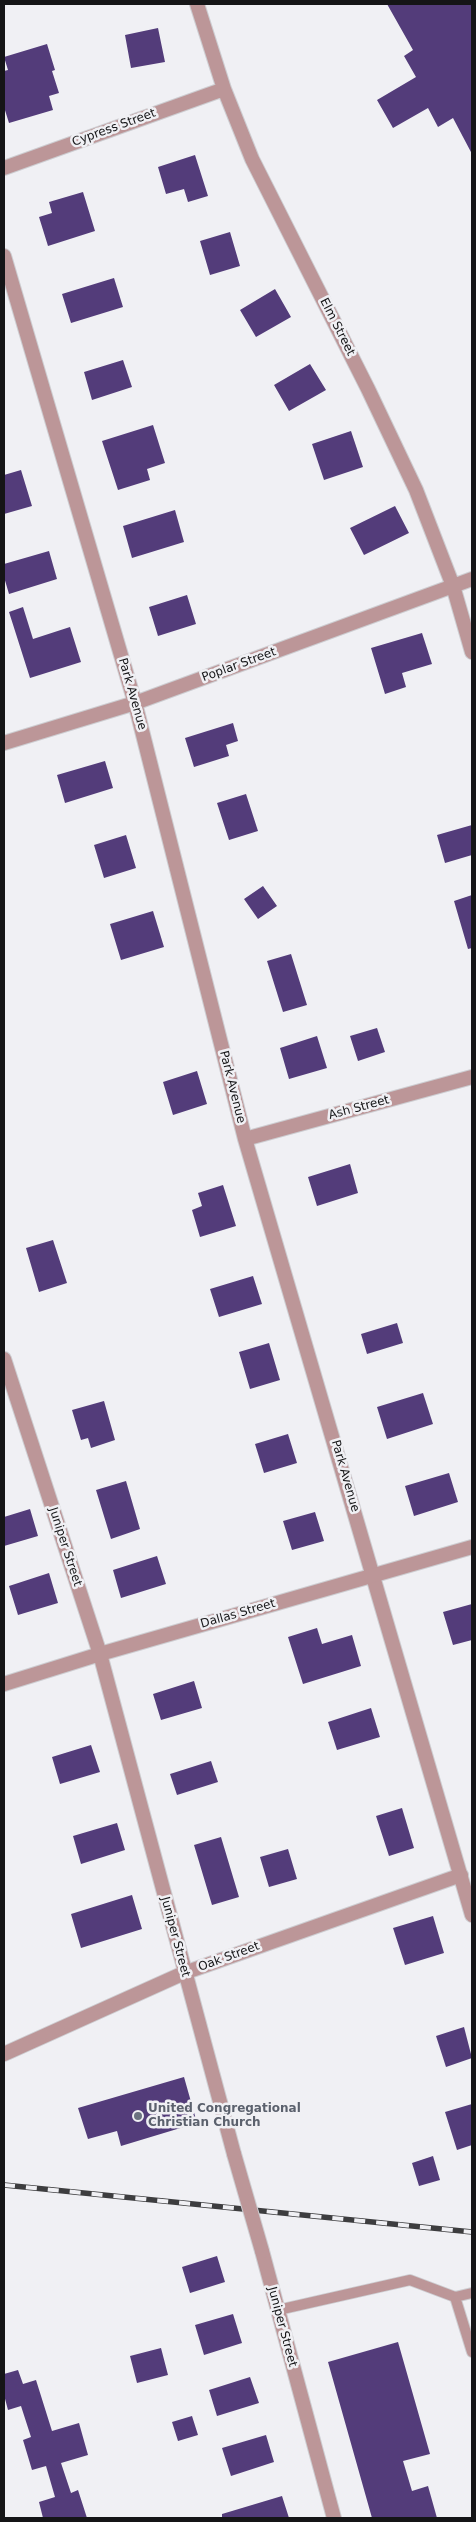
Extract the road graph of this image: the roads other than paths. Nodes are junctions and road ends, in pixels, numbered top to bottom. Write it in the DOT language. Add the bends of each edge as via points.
graph roads {
  1 [pos="197,4"];
  2 [pos="224,89"];
  3 [pos="4,168"];
  4 [pos="4,256"];
  5 [pos="472,579"];
  6 [pos="454,586"];
  7 [pos="472,652"];
  8 [pos="135,703"];
  9 [pos="4,743"];
  10 [pos="472,1078"];
  11 [pos="245,1139"];
  12 [pos="4,1359"];
  13 [pos="472,1547"];
  14 [pos="374,1576"];
  15 [pos="100,1654"];
  16 [pos="4,1684"];
  17 [pos="461,1875"];
  18 [pos="472,1914"];
  19 [pos="184,1973"];
  20 [pos="4,2054"];
  21 [pos="472,2293"];
  22 [pos="454,2297"];
  23 [pos="278,2310"];
  24 [pos="472,2352"];
  25 [pos="334,2518"];
  1 -- 2 [label="street, Elm Street"];
  2 -- 3 [label="street, Cypress Street"];
  2 -- 6 [label="street, Elm Street" via="252,159 416,490"];
  4 -- 8 [label="street, Park Avenue"];
  5 -- 6 [label="street, Poplar Street"];
  6 -- 7 [label="street, Elm Street"];
  6 -- 8 [label="street, Poplar Street"];
  8 -- 9 [label="street, Poplar Street"];
  8 -- 11 [label="street, Park Avenue"];
  10 -- 11 [label="street, Ash Street"];
  11 -- 14 [label="street, Park Avenue"];
  12 -- 15 [label="street, Juniper Street"];
  13 -- 14 [label="street, Dallas Street"];
  14 -- 15 [label="street, Dallas Street"];
  14 -- 17 [label="street, Park Avenue"];
  15 -- 16 [label="street, Dallas Street"];
  15 -- 19 [label="street, Juniper Street"];
  17 -- 18 [label="street, Park Avenue"];
  17 -- 19 [label="street, Oak Street"];
  19 -- 20 [label="street, Oak Street"];
  19 -- 23 [label="street, Juniper Street, bridge"];
  21 -- 22 [label="lane"];
  22 -- 23 [label="lane" via="410,2280"];
  22 -- 24 [label="lane"];
  23 -- 25 [label="street, Juniper Street"];
}
